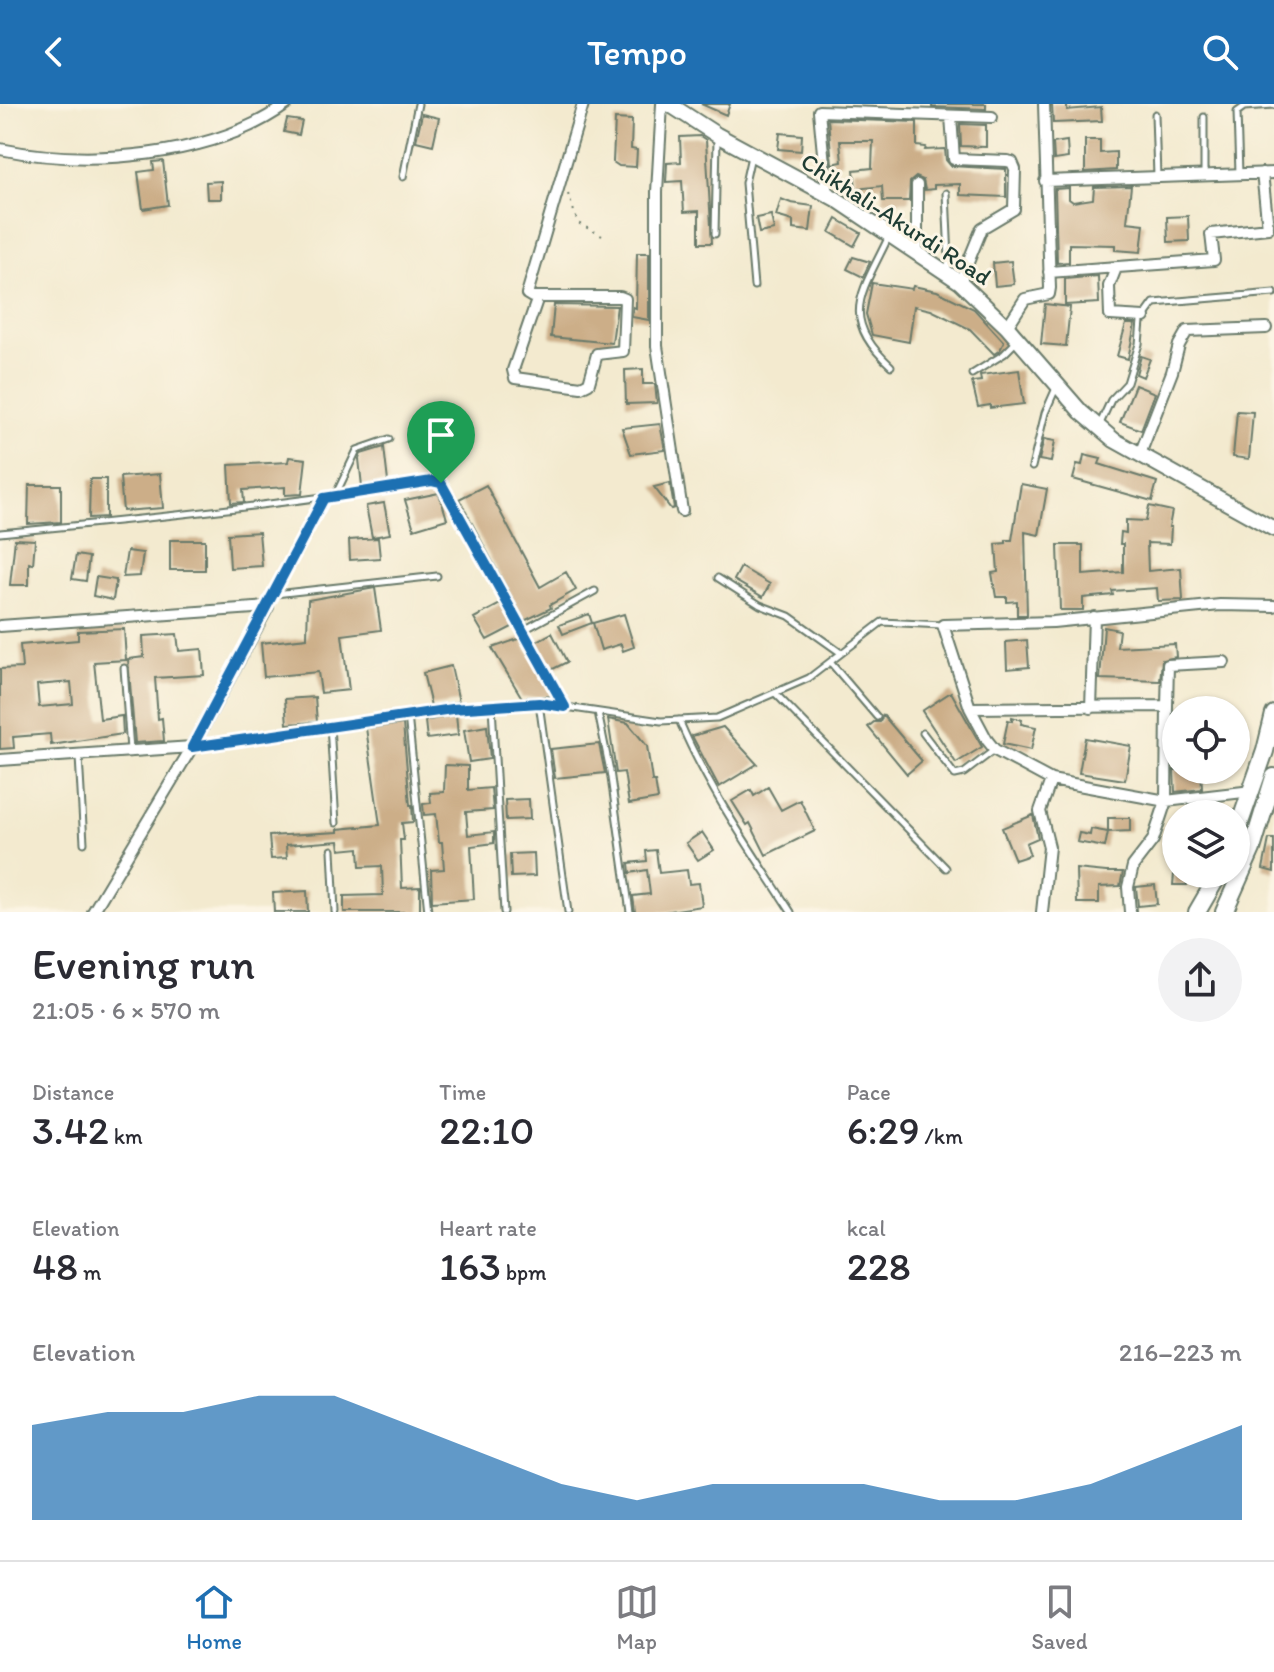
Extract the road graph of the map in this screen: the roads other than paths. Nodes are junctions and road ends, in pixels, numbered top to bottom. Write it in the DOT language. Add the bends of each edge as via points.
graph roads {
  1 [pos="287,104"];
  2 [pos="418,104"];
  3 [pos="583,104"];
  4 [pos="662,104"];
  5 [pos="669,104"];
  6 [pos="1044,104"];
  7 [pos="1274,105"];
  8 [pos="687,109"];
  9 [pos="1155,114"];
  10 [pos="951,116"];
  11 [pos="992,117"];
  12 [pos="1204,117"];
  13 [pos="717,135"];
  14 [pos="0,149"];
  15 [pos="751,154"];
  16 [pos="1268,173"];
  17 [pos="1239,174"];
  18 [pos="1204,175"];
  19 [pos="403,177"];
  20 [pos="1157,177"];
  21 [pos="1045,181"];
  22 [pos="917,185"];
  23 [pos="946,193"];
  24 [pos="827,195"];
  25 [pos="715,234"];
  26 [pos="890,236"];
  27 [pos="917,254"];
  28 [pos="1116,268"];
  29 [pos="1049,272"];
  30 [pos="953,278"];
  31 [pos="754,286"];
  32 [pos="1274,293"];
  33 [pos="538,297"];
  34 [pos="1144,317"];
  35 [pos="1007,327"];
  36 [pos="1266,328"];
  37 [pos="1019,339"];
  38 [pos="891,366"];
  39 [pos="972,374"];
  40 [pos="1058,385"];
  41 [pos="1098,428"];
  42 [pos="389,439"];
  43 [pos="1140,454"];
  44 [pos="1032,467"];
  45 [pos="335,496"];
  46 [pos="324,498"];
  47 [pos="682,511"];
  48 [pos="1274,529"];
  49 [pos="0,533"];
  50 [pos="437,576"];
  51 [pos="718,578"];
  52 [pos="595,591"];
  53 [pos="275,594"];
  54 [pos="1274,606"];
  55 [pos="268,607"];
  56 [pos="1094,617"];
  57 [pos="943,625"];
  58 [pos="0,626"];
  59 [pos="524,630"];
  60 [pos="841,653"];
  61 [pos="830,662"];
  62 [pos="1224,662"];
  63 [pos="124,668"];
  64 [pos="775,693"];
  65 [pos="1167,696"];
  66 [pos="539,703"];
  67 [pos="492,706"];
  68 [pos="1162,706"];
  69 [pos="565,707"];
  70 [pos="970,708"];
  71 [pos="1091,708"];
  72 [pos="598,712"];
  73 [pos="1274,714"];
  74 [pos="408,715"];
  75 [pos="877,717"];
  76 [pos="679,720"];
  77 [pos="330,725"];
  78 [pos="923,733"];
  79 [pos="192,747"];
  80 [pos="995,750"];
  81 [pos="130,751"];
  82 [pos="79,754"];
  83 [pos="0,760"];
  84 [pos="1274,777"];
  85 [pos="1051,780"];
  86 [pos="1252,791"];
  87 [pos="1162,800"];
  88 [pos="1175,800"];
  89 [pos="1249,800"];
  90 [pos="1162,813"];
  91 [pos="336,823"];
  92 [pos="84,843"];
  93 [pos="332,850"];
  94 [pos="946,868"];
  95 [pos="1211,888"];
  96 [pos="93,912"];
  97 [pos="335,912"];
  98 [pos="428,912"];
  99 [pos="504,912"];
  100 [pos="568,912"];
  101 [pos="630,912"];
  102 [pos="791,912"];
  103 [pos="1042,912"];
  104 [pos="1130,912"];
  105 [pos="1197,912"];
  106 [pos="1224,912"];
  1 -- 14 [label="street" via="253,125 164,151 112,158"];
  2 -- 19 [label="lane"];
  3 -- 33 [label="street" via="527,289 527,294"];
  4 -- 47 [label="street" via="657,346"];
  5 -- 8 [label="main road, Chikhali-Akurdi Road"];
  6 -- 21 [label="street"];
  7 -- 17 [label="lane" via="1237,112"];
  8 -- 13 [label="main road, Chikhali-Akurdi Road"];
  9 -- 20 [label="lane"];
  10 -- 11 [label="street"];
  10 -- 24 [label="street" via="819,111"];
  10 -- 30 [label="street" via="954,159 1012,162 1015,169 1014,209 982,228"];
  12 -- 18 [label="lane"];
  13 -- 15 [label="main road, Chikhali-Akurdi Road"];
  13 -- 25 [label="lane"];
  15 -- 24 [label="main road, Chikhali-Akurdi Road"];
  15 -- 31 [label="lane" via="745,183"];
  16 -- 17 [label="street"];
  16 -- 28 [label="street" via="1268,228 1211,234 1214,260"];
  17 -- 18 [label="street"];
  18 -- 20 [label="street"];
  20 -- 21 [label="street"];
  21 -- 29 [label="street"];
  22 -- 27 [label="street"];
  23 -- 30 [label="lane"];
  24 -- 26 [label="main road, Chikhali-Akurdi Road"];
  26 -- 27 [label="main road, Chikhali-Akurdi Road"];
  26 -- 38 [label="lane" via="859,310 864,337"];
  27 -- 30 [label="main road, Chikhali-Akurdi Road"];
  28 -- 29 [label="street"];
  28 -- 34 [label="street" via="1109,286 1110,315"];
  29 -- 35 [label="street" via="1049,294 1025,299"];
  30 -- 35 [label="main road, Chikhali-Akurdi Road"];
  32 -- 34 [label="lane" via="1161,301"];
  33 -- 33 [label="street" via="625,299 623,351 597,354 589,383 581,387 515,378 513,370"];
  34 -- 41 [label="lane" via="1127,383 1111,400"];
  35 -- 37 [label="main road, Chikhali-Akurdi Road"];
  36 -- 43 [label="street" via="1187,331"];
  37 -- 39 [label="lane"];
  37 -- 40 [label="main road, Chikhali-Akurdi Road"];
  40 -- 41 [label="main road, Chikhali-Akurdi Road"];
  40 -- 44 [label="lane"];
  41 -- 43 [label="main road, Chikhali-Akurdi Road"];
  42 -- 45 [label="lane" via="357,450"];
  43 -- 48 [label="main road, Chikhali-Akurdi Road"];
  45 -- 46 [label="lane"];
  45 -- 59 [label="lane" via="441,483"];
  46 -- 49 [label="lane"];
  46 -- 53 [label="lane"];
  50 -- 53 [label="lane"];
  51 -- 60 [label="lane" via="789,616"];
  52 -- 59 [label="lane"];
  53 -- 55 [label="lane"];
  54 -- 56 [label="street" via="1220,605"];
  55 -- 58 [label="street"];
  55 -- 79 [label="street"];
  56 -- 57 [label="street"];
  56 -- 71 [label="street"];
  57 -- 60 [label="lane" via="882,622"];
  57 -- 70 [label="street"];
  59 -- 69 [label="lane"];
  60 -- 61 [label="lane"];
  61 -- 64 [label="lane"];
  61 -- 75 [label="lane"];
  62 -- 65 [label="street" via="1168,665"];
  63 -- 81 [label="lane"];
  64 -- 76 [label="lane" via="717,718"];
  64 -- 94 [label="lane"];
  66 -- 67 [label="lane"];
  66 -- 69 [label="lane"];
  66 -- 100 [label="lane"];
  67 -- 74 [label="lane"];
  67 -- 99 [label="lane"];
  68 -- 71 [label="street"];
  69 -- 72 [label="lane"];
  70 -- 71 [label="street"];
  70 -- 80 [label="street"];
  72 -- 76 [label="lane"];
  72 -- 101 [label="lane"];
  73 -- 86 [label="main road"];
  74 -- 77 [label="lane"];
  74 -- 98 [label="lane"];
  76 -- 102 [label="lane" via="720,803"];
  77 -- 79 [label="lane"];
  77 -- 91 [label="lane"];
  78 -- 80 [label="lane" via="955,775"];
  79 -- 81 [label="street"];
  79 -- 96 [label="street"];
  80 -- 85 [label="street"];
  81 -- 82 [label="street"];
  82 -- 83 [label="street"];
  82 -- 92 [label="lane"];
  84 -- 106 [label="main road" via="1252,849"];
  85 -- 87 [label="street"];
  85 -- 103 [label="street" via="1040,811 1049,847"];
  86 -- 88 [label="street"];
  86 -- 89 [label="main road"];
  90 -- 104 [label="street" via="1153,840 1133,866"];
  93 -- 97 [label="lane"];
  95 -- 105 [label="main road"];
}
